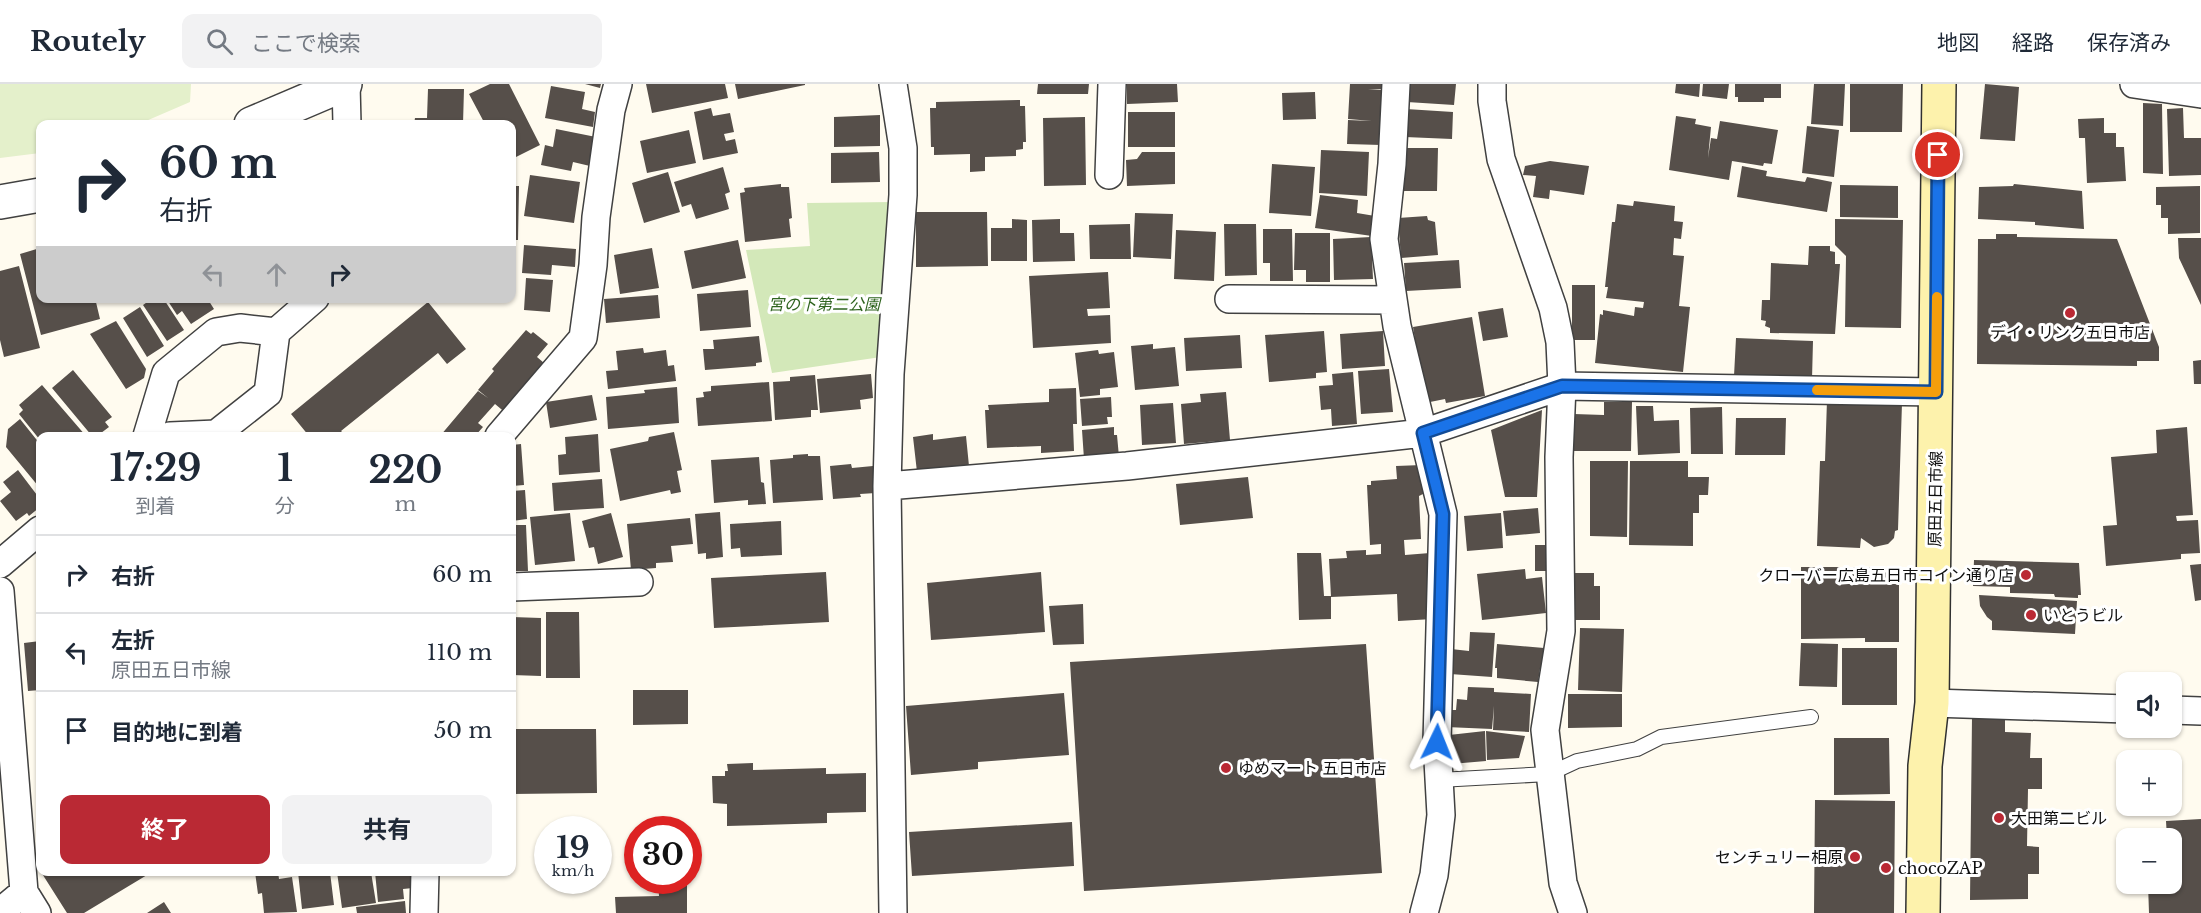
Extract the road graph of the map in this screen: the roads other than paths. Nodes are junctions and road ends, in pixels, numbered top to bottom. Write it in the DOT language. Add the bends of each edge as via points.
graph roads {
  1 [pos="346,84"];
  2 [pos="618,84"];
  3 [pos="893,84"];
  4 [pos="1112,84"];
  5 [pos="1396,84"];
  6 [pos="1492,84"];
  7 [pos="1939,84"];
  8 [pos="2134,84"];
  9 [pos="2201,94"];
  10 [pos="260,120"];
  11 [pos="347,120"];
  12 [pos="1109,175"];
  13 [pos="36,196"];
  14 [pos="0,202"];
  15 [pos="1229,299"];
  16 [pos="1393,300"];
  17 [pos="309,303"];
  18 [pos="276,332"];
  19 [pos="1562,386"];
  20 [pos="1936,392"];
  21 [pos="148,432"];
  22 [pos="219,432"];
  23 [pos="502,432"];
  24 [pos="1423,433"];
  25 [pos="887,486"];
  26 [pos="36,533"];
  27 [pos="6,553"];
  28 [pos="639,582"];
  29 [pos="516,587"];
  30 [pos="0,591"];
  31 [pos="1932,704"];
  32 [pos="2116,709"];
  33 [pos="2182,710"];
  34 [pos="2201,711"];
  35 [pos="1811,717"];
  36 [pos="1549,774"];
  37 [pos="1439,780"];
  38 [pos="425,876"];
  39 [pos="31,902"];
  40 [pos="0,912"];
  41 [pos="423,913"];
  42 [pos="893,913"];
  43 [pos="1424,913"];
  44 [pos="1573,913"];
  45 [pos="1923,913"];
  1 -- 10 [label="street"];
  1 -- 11 [label="street"];
  2 -- 23 [label="street" via="596,217 583,338"];
  3 -- 25 [label="street" via="903,148 903,195 890,374"];
  4 -- 12 [label="street"];
  5 -- 16 [label="street" via="1384,239"];
  6 -- 19 [label="street" via="1501,159 1553,308 1560,342"];
  7 -- 20 [label="main road, 原田五日市線"];
  8 -- 9 [label="street"];
  13 -- 14 [label="street"];
  15 -- 16 [label="street"];
  16 -- 24 [label="street"];
  17 -- 18 [label="street"];
  18 -- 21 [label="street" via="240,328 216,332 166,373"];
  18 -- 22 [label="street" via="268,393"];
  19 -- 20 [label="street"];
  19 -- 24 [label="street"];
  19 -- 36 [label="street" via="1561,631 1545,730"];
  20 -- 31 [label="main road, 原田五日市線"];
  24 -- 25 [label="street" via="1127,466"];
  24 -- 37 [label="street" via="1443,514"];
  25 -- 42 [label="street"];
  26 -- 27 [label="street"];
  28 -- 29 [label="street"];
  30 -- 39 [label="street"];
  31 -- 32 [label="street"];
  31 -- 45 [label="main road, 原田五日市線" via="1925,766"];
  33 -- 34 [label="street"];
  35 -- 36 [label="lane" via="1661,737 1637,749 1577,761"];
  36 -- 37 [label="lane"];
  36 -- 44 [label="street" via="1563,883"];
  37 -- 43 [label="street" via="1441,815 1434,875"];
  38 -- 41 [label="street"];
  39 -- 40 [label="street"];
}
